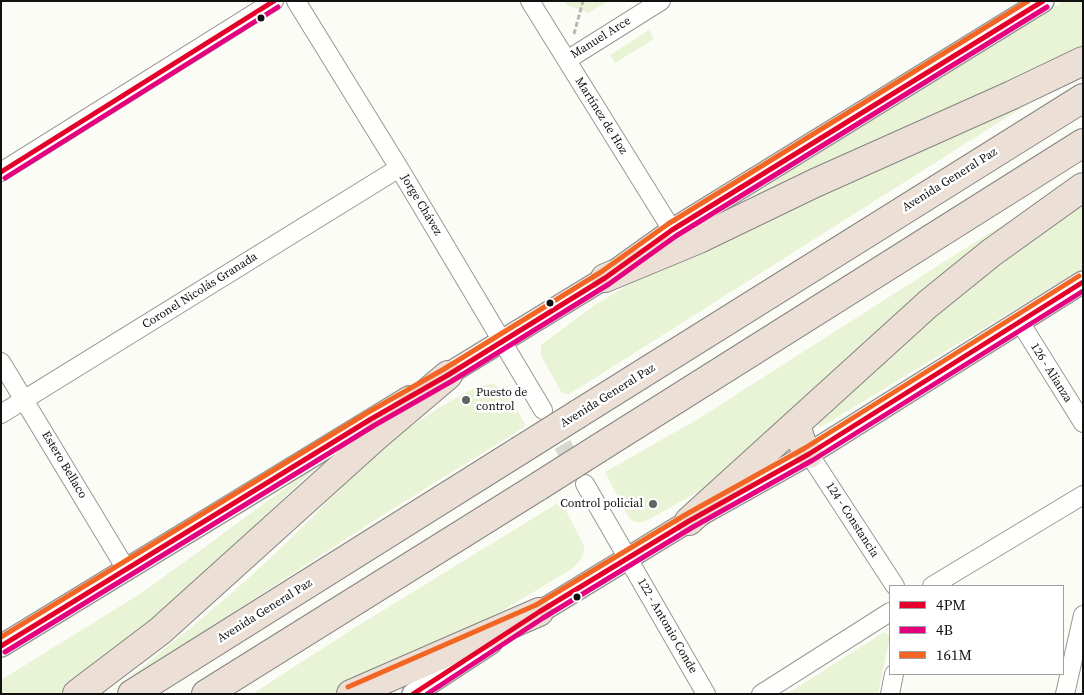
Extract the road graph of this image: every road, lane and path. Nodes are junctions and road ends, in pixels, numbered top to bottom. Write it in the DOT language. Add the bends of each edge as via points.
graph roads {
  1 [pos="274,1"];
  2 [pos="296,1"];
  3 [pos="530,1"];
  4 [pos="583,1"];
  5 [pos="661,1"];
  6 [pos="1043,1"];
  7 [pos="567,60"];
  8 [pos="1083,61"];
  9 [pos="1083,98"];
  10 [pos="1083,143"];
  11 [pos="399,168"];
  12 [pos="1,172"];
  13 [pos="1083,187"];
  14 [pos="672,230"];
  15 [pos="605,278"];
  16 [pos="1083,282"];
  17 [pos="1020,322"];
  18 [pos="502,341"];
  19 [pos="1,362"];
  20 [pos="448,374"];
  21 [pos="25,399"];
  22 [pos="543,410"];
  23 [pos="1,414"];
  24 [pos="1083,423"];
  25 [pos="796,424"];
  26 [pos="808,454"];
  27 [pos="585,484"];
  28 [pos="1083,495"];
  29 [pos="688,521"];
  30 [pos="628,558"];
  31 [pos="126,570"];
  32 [pos="895,585"];
  33 [pos="934,585"];
  34 [pos="538,612"];
  35 [pos="889,613"];
  36 [pos="1083,615"];
  37 [pos="1,646"];
  38 [pos="894,675"];
  39 [pos="417,693"];
  40 [pos="77,694"];
  41 [pos="132,694"];
  42 [pos="206,694"];
  43 [pos="351,694"];
  44 [pos="706,694"];
  45 [pos="761,694"];
  46 [pos="890,694"];
  47 [pos="1065,694"];
  1 -- 12 [label="street"];
  2 -- 11 [label="street, Jorge Chávez"];
  3 -- 7 [label="street, Martínez de Hoz"];
  4 -- 7 [label="path"];
  5 -- 7 [label="street, Manuel Arce"];
  6 -- 14 [label="street"];
  7 -- 14 [label="street, Martínez de Hoz"];
  8 -- 15 [label="highway" via="699,239"];
  9 -- 41 [label="highway, Avenida General Paz, bridge"];
  10 -- 42 [label="highway, bridge"];
  11 -- 18 [label="street, Jorge Chávez"];
  11 -- 21 [label="street, Coronel Nicolás Granada"];
  13 -- 25 [label="highway" via="991,253 928,304"];
  14 -- 15 [label="street"];
  15 -- 18 [label="street"];
  16 -- 17 [label="street"];
  17 -- 24 [label="street, 126 - Alianza"];
  17 -- 26 [label="street"];
  18 -- 20 [label="street"];
  18 -- 22 [label="street, Jorge Chávez"];
  19 -- 21 [label="street, Estero Bellaco"];
  20 -- 31 [label="street"];
  20 -- 40 [label="highway" via="160,631"];
  21 -- 23 [label="street, Coronel Nicolás Granada"];
  21 -- 31 [label="street, Estero Bellaco"];
  25 -- 26 [label="highway"];
  25 -- 29 [label="highway"];
  26 -- 29 [label="street"];
  26 -- 32 [label="street, 124 - Constancia"];
  27 -- 30 [label="street"];
  28 -- 33 [label="street"];
  29 -- 30 [label="street"];
  30 -- 34 [label="street"];
  30 -- 44 [label="street, 122 - Antonio Conde"];
  31 -- 37 [label="street"];
  34 -- 39 [label="street"];
  34 -- 43 [label="highway"];
  35 -- 45 [label="street"];
  36 -- 47 [label="street"];
  38 -- 46 [label="street"];
}
